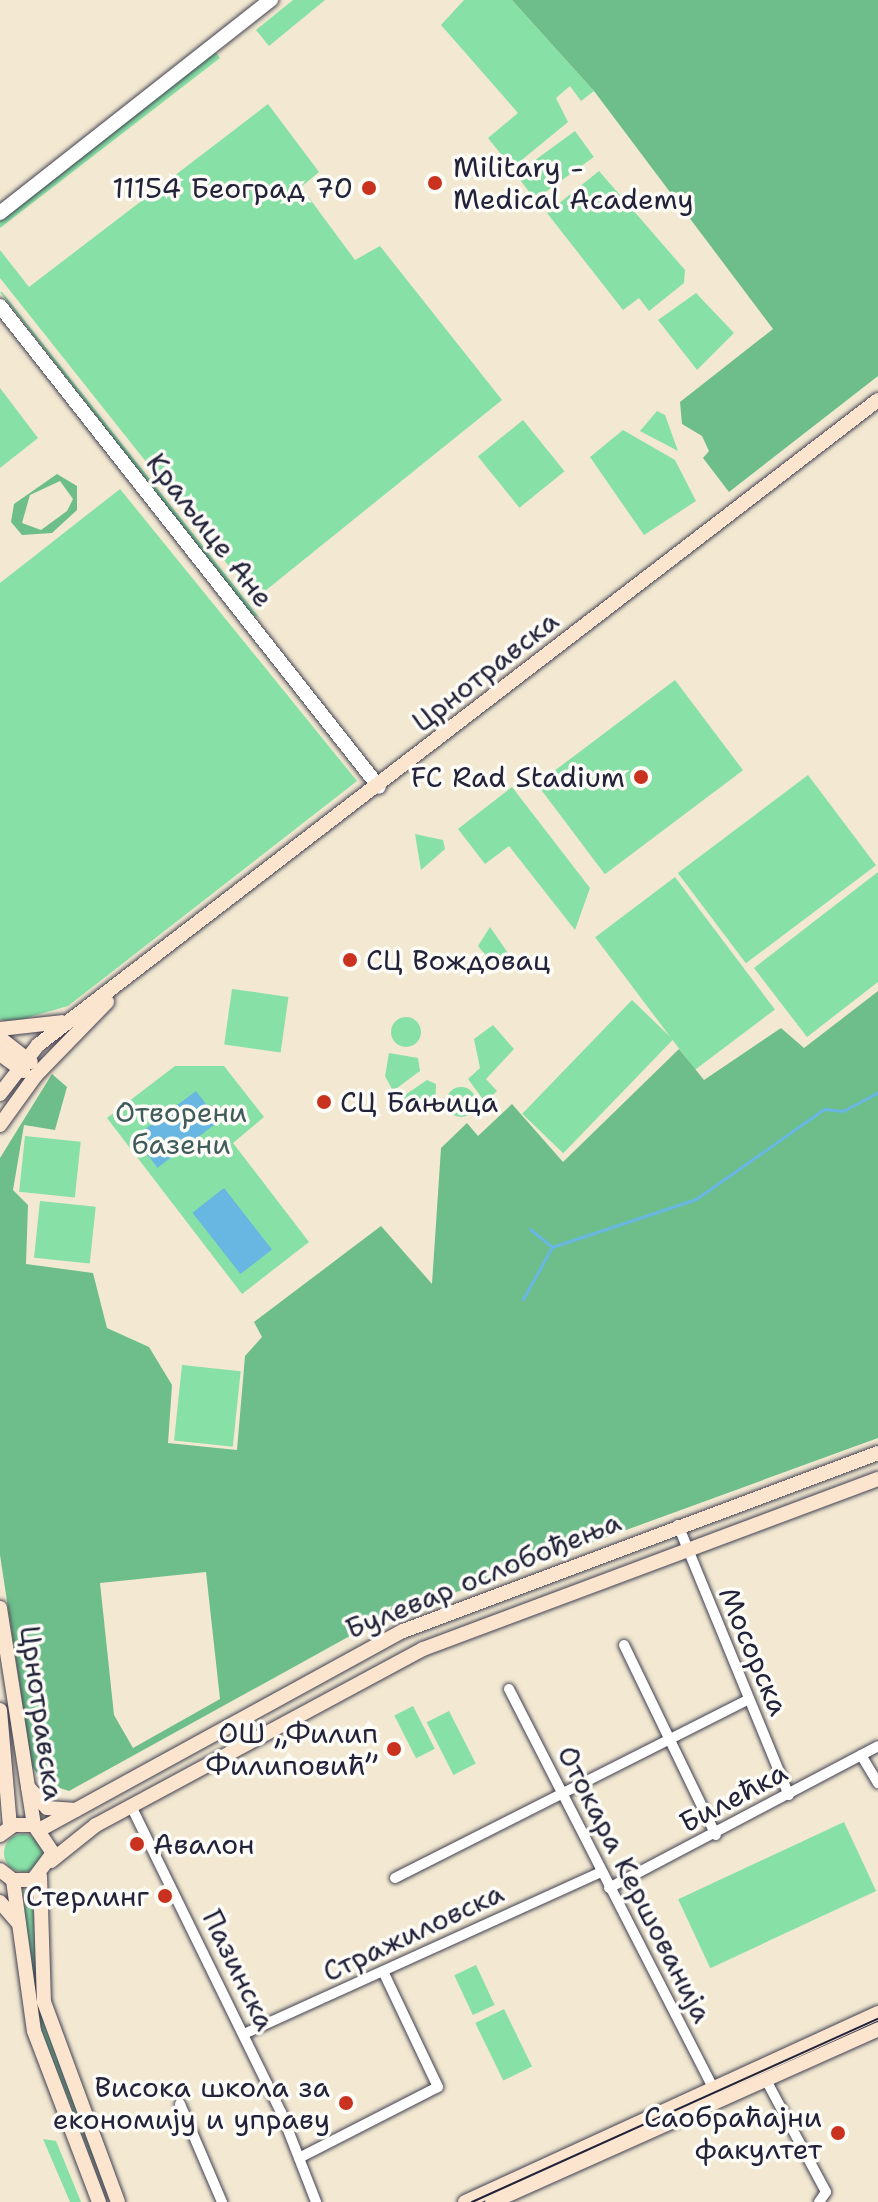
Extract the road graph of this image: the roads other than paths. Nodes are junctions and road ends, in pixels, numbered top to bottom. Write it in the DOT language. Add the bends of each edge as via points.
graph roads {
  1 [pos="271,0"];
  2 [pos="0,213"];
  3 [pos="0,306"];
  4 [pos="878,400"];
  5 [pos="379,787"];
  6 [pos="124,984"];
  7 [pos="74,1018"];
  8 [pos="0,1029"];
  9 [pos="0,1038"];
  10 [pos="0,1054"];
  11 [pos="22,1062"];
  12 [pos="36,1076"];
  13 [pos="0,1094"];
  14 [pos="0,1125"];
  15 [pos="878,1453"];
  16 [pos="878,1479"];
  17 [pos="678,1525"];
  18 [pos="686,1549"];
  19 [pos="0,1608"];
  20 [pos="624,1645"];
  21 [pos="340,1661"];
  22 [pos="353,1684"];
  23 [pos="509,1689"];
  24 [pos="748,1700"];
  25 [pos="0,1710"];
  26 [pos="240,1716"];
  27 [pos="253,1738"];
  28 [pos="667,1739"];
  29 [pos="878,1746"];
  30 [pos="861,1755"];
  31 [pos="25,1783"];
  32 [pos="878,1783"];
  33 [pos="560,1792"];
  34 [pos="789,1795"];
  35 [pos="131,1806"];
  36 [pos="82,1810"];
  37 [pos="37,1827"];
  38 [pos="5,1831"];
  39 [pos="716,1835"];
  40 [pos="51,1861"];
  41 [pos="601,1872"];
  42 [pos="5,1876"];
  43 [pos="40,1876"];
  44 [pos="395,1878"];
  45 [pos="609,1888"];
  46 [pos="0,1902"];
  47 [pos="19,1924"];
  48 [pos="383,1971"];
  49 [pos="878,2013"];
  50 [pos="878,2029"];
  51 [pos="244,2034"];
  52 [pos="766,2080"];
  53 [pos="717,2095"];
  54 [pos="180,2104"];
  55 [pos="299,2158"];
  56 [pos="99,2202"];
  57 [pos="118,2202"];
  58 [pos="222,2202"];
  59 [pos="316,2202"];
  60 [pos="465,2202"];
  61 [pos="492,2202"];
  62 [pos="819,2202"];
  1 -- 2 [label="street"];
  3 -- 5 [label="street, Краљице Ане"];
  4 -- 5 [label="main road, Црнотравска"];
  5 -- 6 [label="main road, Црнотравска"];
  6 -- 7 [label="main road, Црнотравска"];
  6 -- 12 [label="main road, Црнотравска"];
  7 -- 8 [label="main road"];
  7 -- 11 [label="main road, Црнотравска"];
  9 -- 11 [label="main road"];
  10 -- 11 [label="main road"];
  11 -- 12 [label="main road"];
  11 -- 13 [label="main road, Црнотравска"];
  12 -- 14 [label="main road, Црнотравска"];
  15 -- 17 [label="main road, Булевар ослобођења"];
  16 -- 18 [label="main road, Булевар ослобођења"];
  17 -- 18 [label="street, Мосорска"];
  17 -- 21 [label="main road, Булевар ослобођења" via="450,1610"];
  18 -- 22 [label="main road, Булевар ослобођења" via="459,1633"];
  18 -- 24 [label="street, Мосорска"];
  19 -- 31 [label="main road, Црнотравска"];
  20 -- 28 [label="street"];
  21 -- 22 [label="main road"];
  21 -- 26 [label="main road, Булевар ослобођења"];
  22 -- 27 [label="main road, Булевар ослобођења"];
  23 -- 33 [label="street, Отокара Кершованија"];
  24 -- 28 [label="street"];
  24 -- 34 [label="street, Мосорска"];
  25 -- 38 [label="main road, Црнотравска"];
  26 -- 27 [label="main road"];
  26 -- 36 [label="main road, Булевар ослобођења"];
  27 -- 35 [label="main road, Булевар ослобођења"];
  28 -- 33 [label="street"];
  28 -- 39 [label="street"];
  29 -- 30 [label="street, Билећка"];
  30 -- 32 [label="street"];
  30 -- 34 [label="street, Билећка"];
  31 -- 36 [label="main road" via="47,1808"];
  31 -- 37 [label="main road, Црнотравска"];
  33 -- 41 [label="street, Отокара Кершованија"];
  33 -- 44 [label="street"];
  34 -- 39 [label="street, Билећка"];
  35 -- 40 [label="main road, Булевар ослобођења"];
  35 -- 51 [label="street, Пазинска"];
  36 -- 37 [label="main road, Булевар ослобођења"];
  37 -- 38 [label="main road"];
  37 -- 40 [label="main road, Црнотравска"];
  39 -- 45 [label="street, Билећка"];
  40 -- 43 [label="main road, Булевар ослобођења"];
  41 -- 45 [label="street, Отокара Кершованија"];
  41 -- 48 [label="street, Стражиловска"];
  42 -- 43 [label="main road"];
  42 -- 47 [label="main road"];
  43 -- 57 [label="main road" via="44,2002"];
  45 -- 53 [label="street, Отокара Кершованија"];
  46 -- 47 [label="main road"];
  47 -- 56 [label="main road" via="34,2031"];
  48 -- 51 [label="street, Стражиловска"];
  48 -- 55 [label="street" via="438,2087"];
  49 -- 53 [label="main road"];
  50 -- 52 [label="main road"];
  51 -- 55 [label="street, Пазинска"];
  52 -- 53 [label="main road"];
  52 -- 62 [label="street" via="826,2192"];
  53 -- 60 [label="main road"];
  53 -- 61 [label="main road"];
  54 -- 58 [label="street"];
  55 -- 59 [label="street, Пазинска"];
}
